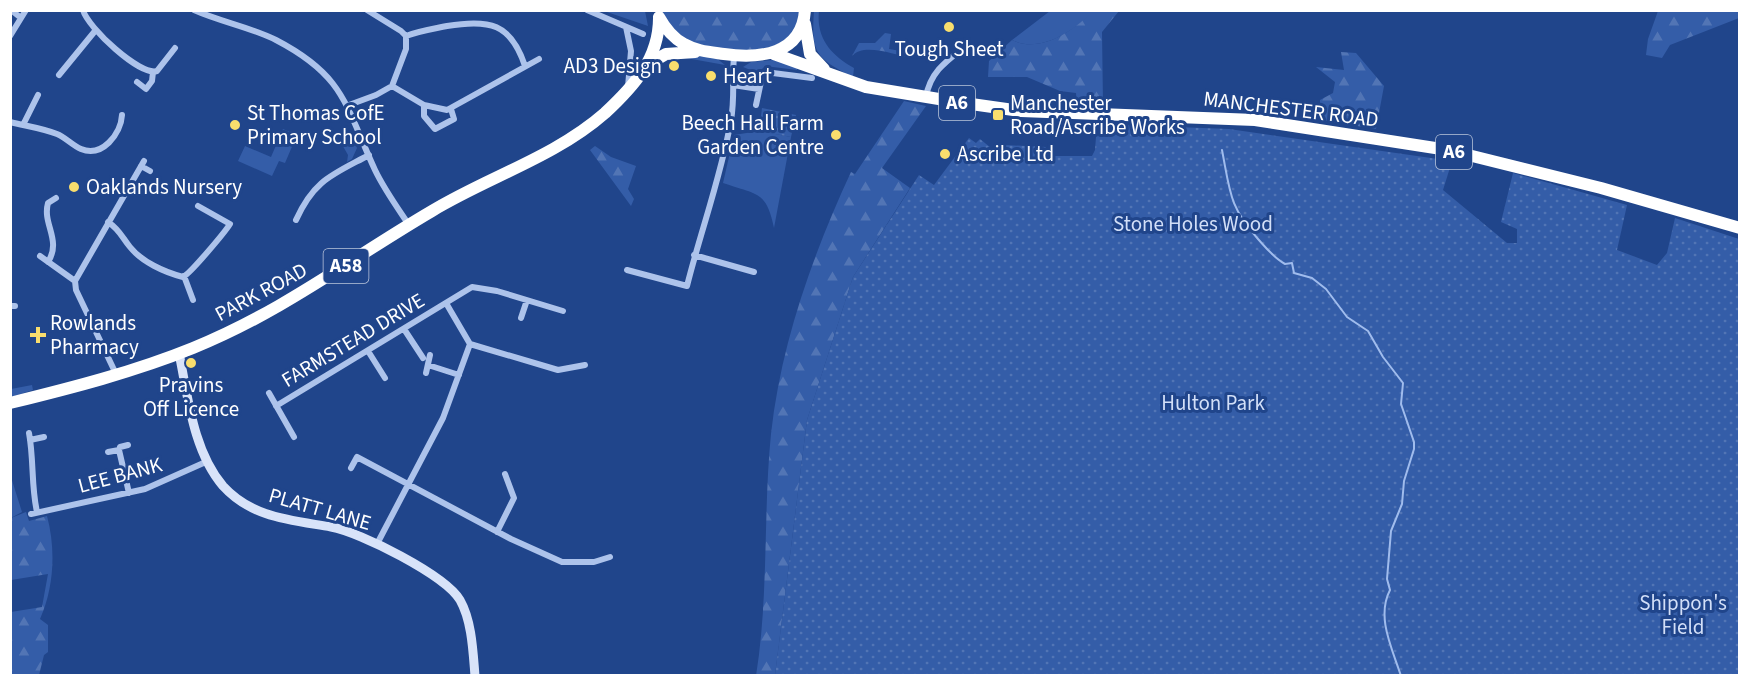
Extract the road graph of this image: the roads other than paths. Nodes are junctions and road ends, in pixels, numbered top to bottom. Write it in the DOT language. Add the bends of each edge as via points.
graph roads {
  1 [pos="11,10"];
  2 [pos="26,10"];
  3 [pos="83,10"];
  4 [pos="194,10"];
  5 [pos="367,10"];
  6 [pos="587,10"];
  7 [pos="205,13"];
  8 [pos="658,14"];
  9 [pos="805,15"];
  10 [pos="21,18"];
  11 [pos="626,27"];
  12 [pos="95,31"];
  13 [pos="643,34"];
  14 [pos="10,36"];
  15 [pos="406,36"];
  16 [pos="175,48"];
  17 [pos="963,48"];
  18 [pos="708,52"];
  19 [pos="774,54"];
  20 [pos="734,56"];
  21 [pos="539,59"];
  22 [pos="647,65"];
  23 [pos="525,66"];
  24 [pos="153,72"];
  25 [pos="60,75"];
  26 [pos="831,75"];
  27 [pos="812,78"];
  28 [pos="137,82"];
  29 [pos="733,85"];
  30 [pos="392,86"];
  31 [pos="759,89"];
  32 [pos="627,91"];
  33 [pos="926,97"];
  34 [pos="43,105"];
  35 [pos="349,105"];
  36 [pos="424,105"];
  37 [pos="756,105"];
  38 [pos="452,109"];
  39 [pos="122,115"];
  40 [pos="10,122"];
  41 [pos="23,125"];
  42 [pos="369,156"];
  43 [pos="150,171"];
  44 [pos="56,198"];
  45 [pos="198,206"];
  46 [pos="296,220"];
  47 [pos="108,222"];
  48 [pos="409,225"];
  49 [pos="1740,228"];
  50 [pos="694,255"];
  51 [pos="40,256"];
  52 [pos="48,262"];
  53 [pos="627,270"];
  54 [pos="754,272"];
  55 [pos="184,276"];
  56 [pos="75,281"];
  57 [pos="193,300"];
  58 [pos="527,300"];
  59 [pos="446,303"];
  60 [pos="563,311"];
  61 [pos="521,318"];
  62 [pos="404,329"];
  63 [pos="470,344"];
  64 [pos="368,351"];
  65 [pos="179,353"];
  66 [pos="430,355"];
  67 [pos="423,357"];
  68 [pos="428,364"];
  69 [pos="585,364"];
  70 [pos="426,373"];
  71 [pos="116,374"];
  72 [pos="459,375"];
  73 [pos="376,378"];
  74 [pos="269,393"];
  75 [pos="10,403"];
  76 [pos="276,405"];
  77 [pos="294,437"];
  78 [pos="44,438"];
  79 [pos="128,445"];
  80 [pos="119,450"];
  81 [pos="108,453"];
  82 [pos="208,461"];
  83 [pos="351,468"];
  84 [pos="505,474"];
  85 [pos="408,483"];
  86 [pos="129,493"];
  87 [pos="497,532"];
  88 [pos="377,544"];
  89 [pos="610,557"];
  90 [pos="475,675"];
  1 -- 10 [label="street"];
  2 -- 10 [label="street"];
  3 -- 12 [label="street"];
  4 -- 7 [label="street"];
  5 -- 15 [label="street"];
  6 -- 11 [label="street"];
  7 -- 35 [label="street" via="290,48 328,76"];
  8 -- 18 [label="highway, A58" via="676,39"];
  8 -- 22 [label="highway, PARK ROAD / A58" via="657,42"];
  9 -- 19 [label="highway" via="793,40"];
  9 -- 26 [label="highway, MANCHESTER ROAD / A6" via="805,40 810,54"];
  10 -- 14 [label="street"];
  11 -- 13 [label="street"];
  11 -- 32 [label="street" via="631,51"];
  12 -- 24 [label="street" via="146,71"];
  12 -- 25 [label="street"];
  15 -- 23 [label="street" via="468,23 492,25 505,31 516,44"];
  15 -- 30 [label="street" via="406,49"];
  16 -- 24 [label="street"];
  17 -- 33 [label="street" via="940,66"];
  18 -- 20 [label="highway, A58"];
  18 -- 22 [label="highway, PARK ROAD / A58" via="675,51"];
  19 -- 20 [label="highway, A58"];
  19 -- 26 [label="highway, MANCHESTER ROAD / A6"];
  20 -- 29 [label="street"];
  21 -- 23 [label="street"];
  22 -- 32 [label="highway, PARK ROAD / A58"];
  23 -- 38 [label="street"];
  24 -- 28 [label="street" via="146,89"];
  26 -- 33 [label="highway, MANCHESTER ROAD / A6" via="866,87"];
  27 -- 31 [label="street" via="769,71 763,74"];
  29 -- 31 [label="street"];
  29 -- 50 [label="street" via="732,114 719,174"];
  30 -- 35 [label="street"];
  30 -- 36 [label="street"];
  31 -- 37 [label="street"];
  32 -- 48 [label="highway, PARK ROAD / A58" via="578,134"];
  33 -- 49 [label="highway, MANCHESTER ROAD / A6" via="1021,111 1230,118 1356,135 1482,158"];
  34 -- 41 [label="street" via="37,98"];
  35 -- 42 [label="street"];
  36 -- 38 [label="street"];
  36 -- 38 [label="street" via="424,116 435,129 454,119"];
  39 -- 41 [label="street" via="122,124 113,138 101,148 89,150 60,135"];
  40 -- 41 [label="street"];
  42 -- 46 [label="street" via="317,186"];
  42 -- 48 [label="street"];
  43 -- 47 [label="street" via="143,163"];
  44 -- 52 [label="street" via="46,210 54,246"];
  45 -- 55 [label="street" via="230,224 224,236"];
  47 -- 55 [label="street" via="150,264"];
  47 -- 56 [label="street"];
  48 -- 65 [label="highway, PARK ROAD / A58" via="288,302"];
  50 -- 53 [label="street" via="687,285"];
  50 -- 54 [label="street"];
  51 -- 52 [label="street"];
  52 -- 56 [label="street"];
  55 -- 57 [label="street"];
  56 -- 71 [label="street"];
  58 -- 59 [label="street, FARMSTEAD DRIVE" via="477,287"];
  58 -- 60 [label="street, FARMSTEAD DRIVE"];
  58 -- 61 [label="street"];
  59 -- 62 [label="street, FARMSTEAD DRIVE"];
  59 -- 63 [label="street, FARMSTEAD DRIVE"];
  62 -- 64 [label="street, FARMSTEAD DRIVE"];
  62 -- 67 [label="street"];
  63 -- 69 [label="street" via="558,370"];
  63 -- 72 [label="street"];
  64 -- 73 [label="street" via="384,376"];
  64 -- 76 [label="street, FARMSTEAD DRIVE"];
  65 -- 71 [label="highway, PARK ROAD / A58"];
  65 -- 82 [label="street, PLATT LANE" via="192,417"];
  66 -- 68 [label="street"];
  68 -- 70 [label="street"];
  68 -- 72 [label="street"];
  71 -- 75 [label="highway, PARK ROAD / A58"];
  72 -- 85 [label="street" via="443,418"];
  74 -- 76 [label="street, FARMSTEAD DRIVE"];
  76 -- 77 [label="street, FARMSTEAD DRIVE"];
  78 -- 86 [label="street, LEE BANK" via="30,436 34,513"];
  79 -- 80 [label="street"];
  80 -- 81 [label="street"];
  80 -- 86 [label="street"];
  82 -- 86 [label="street, LEE BANK" via="166,482"];
  82 -- 88 [label="street, PLATT LANE" via="224,487 258,511 291,522 340,529"];
  83 -- 85 [label="street" via="357,457"];
  84 -- 87 [label="street" via="514,498"];
  85 -- 87 [label="street"];
  85 -- 88 [label="street"];
  87 -- 89 [label="street" via="562,562 594,562"];
  88 -- 90 [label="street, PLATT LANE" via="455,593 466,616"];
}
